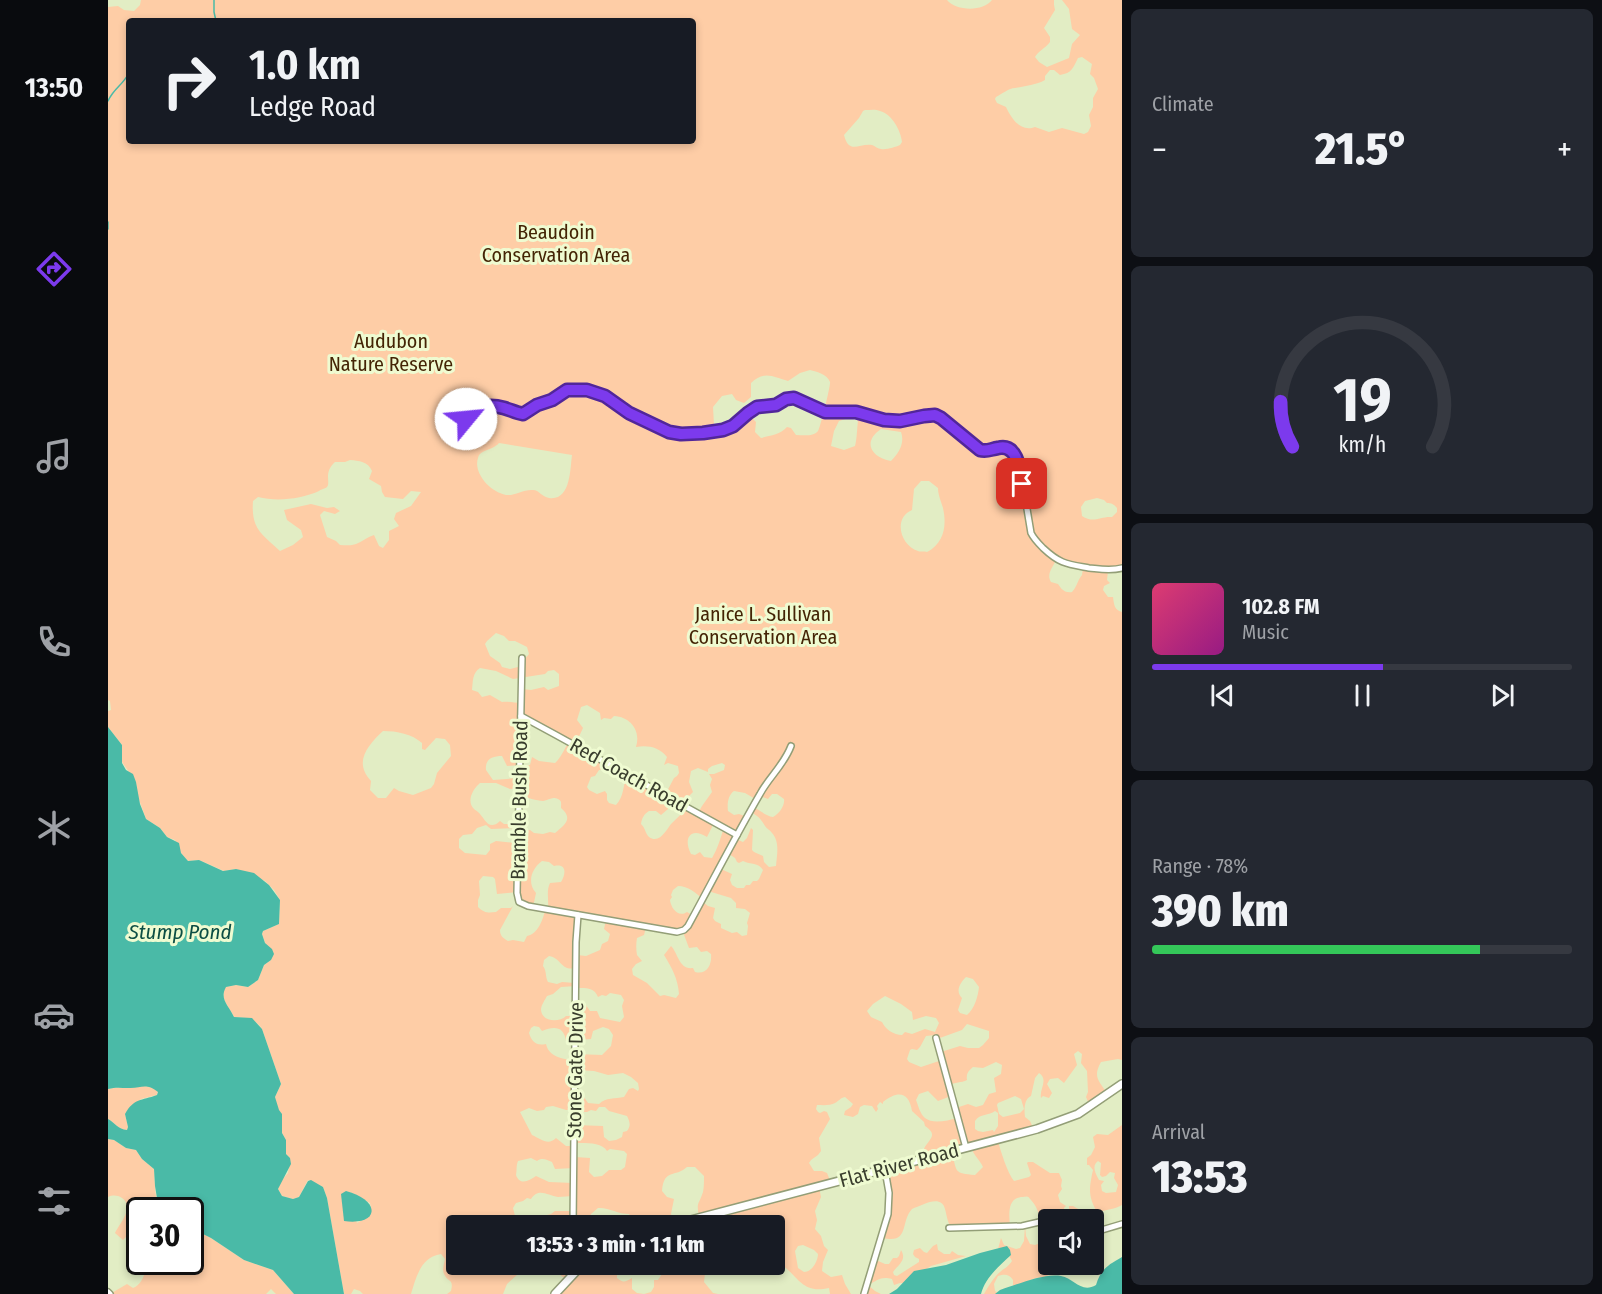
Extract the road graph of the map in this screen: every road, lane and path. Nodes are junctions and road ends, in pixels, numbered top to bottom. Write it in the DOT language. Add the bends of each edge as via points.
graph roads {
  1 [pos="463,437"];
  2 [pos="1122,568"];
  3 [pos="522,658"];
  4 [pos="521,716"];
  5 [pos="791,747"];
  6 [pos="737,835"];
  7 [pos="578,915"];
  8 [pos="936,1038"];
  9 [pos="1122,1084"];
  10 [pos="966,1148"];
  11 [pos="885,1170"];
  12 [pos="573,1215"];
  13 [pos="711,1215"];
  14 [pos="1038,1222"];
  15 [pos="1122,1224"];
  16 [pos="949,1228"];
  17 [pos="1104,1229"];
  18 [pos="573,1275"];
  19 [pos="555,1294"];
  20 [pos="864,1294"];
  1 -- 2 [label="street" via="468,415 474,410 492,406 523,414 573,390 594,391 673,433 723,430 757,407 794,398 825,412 856,412 884,420 935,415 981,451 1001,447 1011,450 1020,467 1031,533 1050,555 1071,565"];
  3 -- 4 [label="street, Bramble Bush Road"];
  4 -- 6 [label="street, Red Coach Road"];
  4 -- 7 [label="street, Bramble Bush Road" via="518,900 528,906"];
  5 -- 6 [label="street, Bramble Bush Road"];
  6 -- 7 [label="street, Bramble Bush Road" via="684,930"];
  7 -- 12 [label="street, Stone Gate Drive"];
  8 -- 10 [label="street"];
  9 -- 10 [label="main road, Flat River Road" via="1078,1114 1037,1130"];
  10 -- 11 [label="main road, Flat River Road"];
  11 -- 13 [label="main road, Flat River Road"];
  11 -- 20 [label="street" via="888,1214"];
  14 -- 16 [label="street"];
  15 -- 17 [label="street"];
  18 -- 19 [label="main road"];
}
